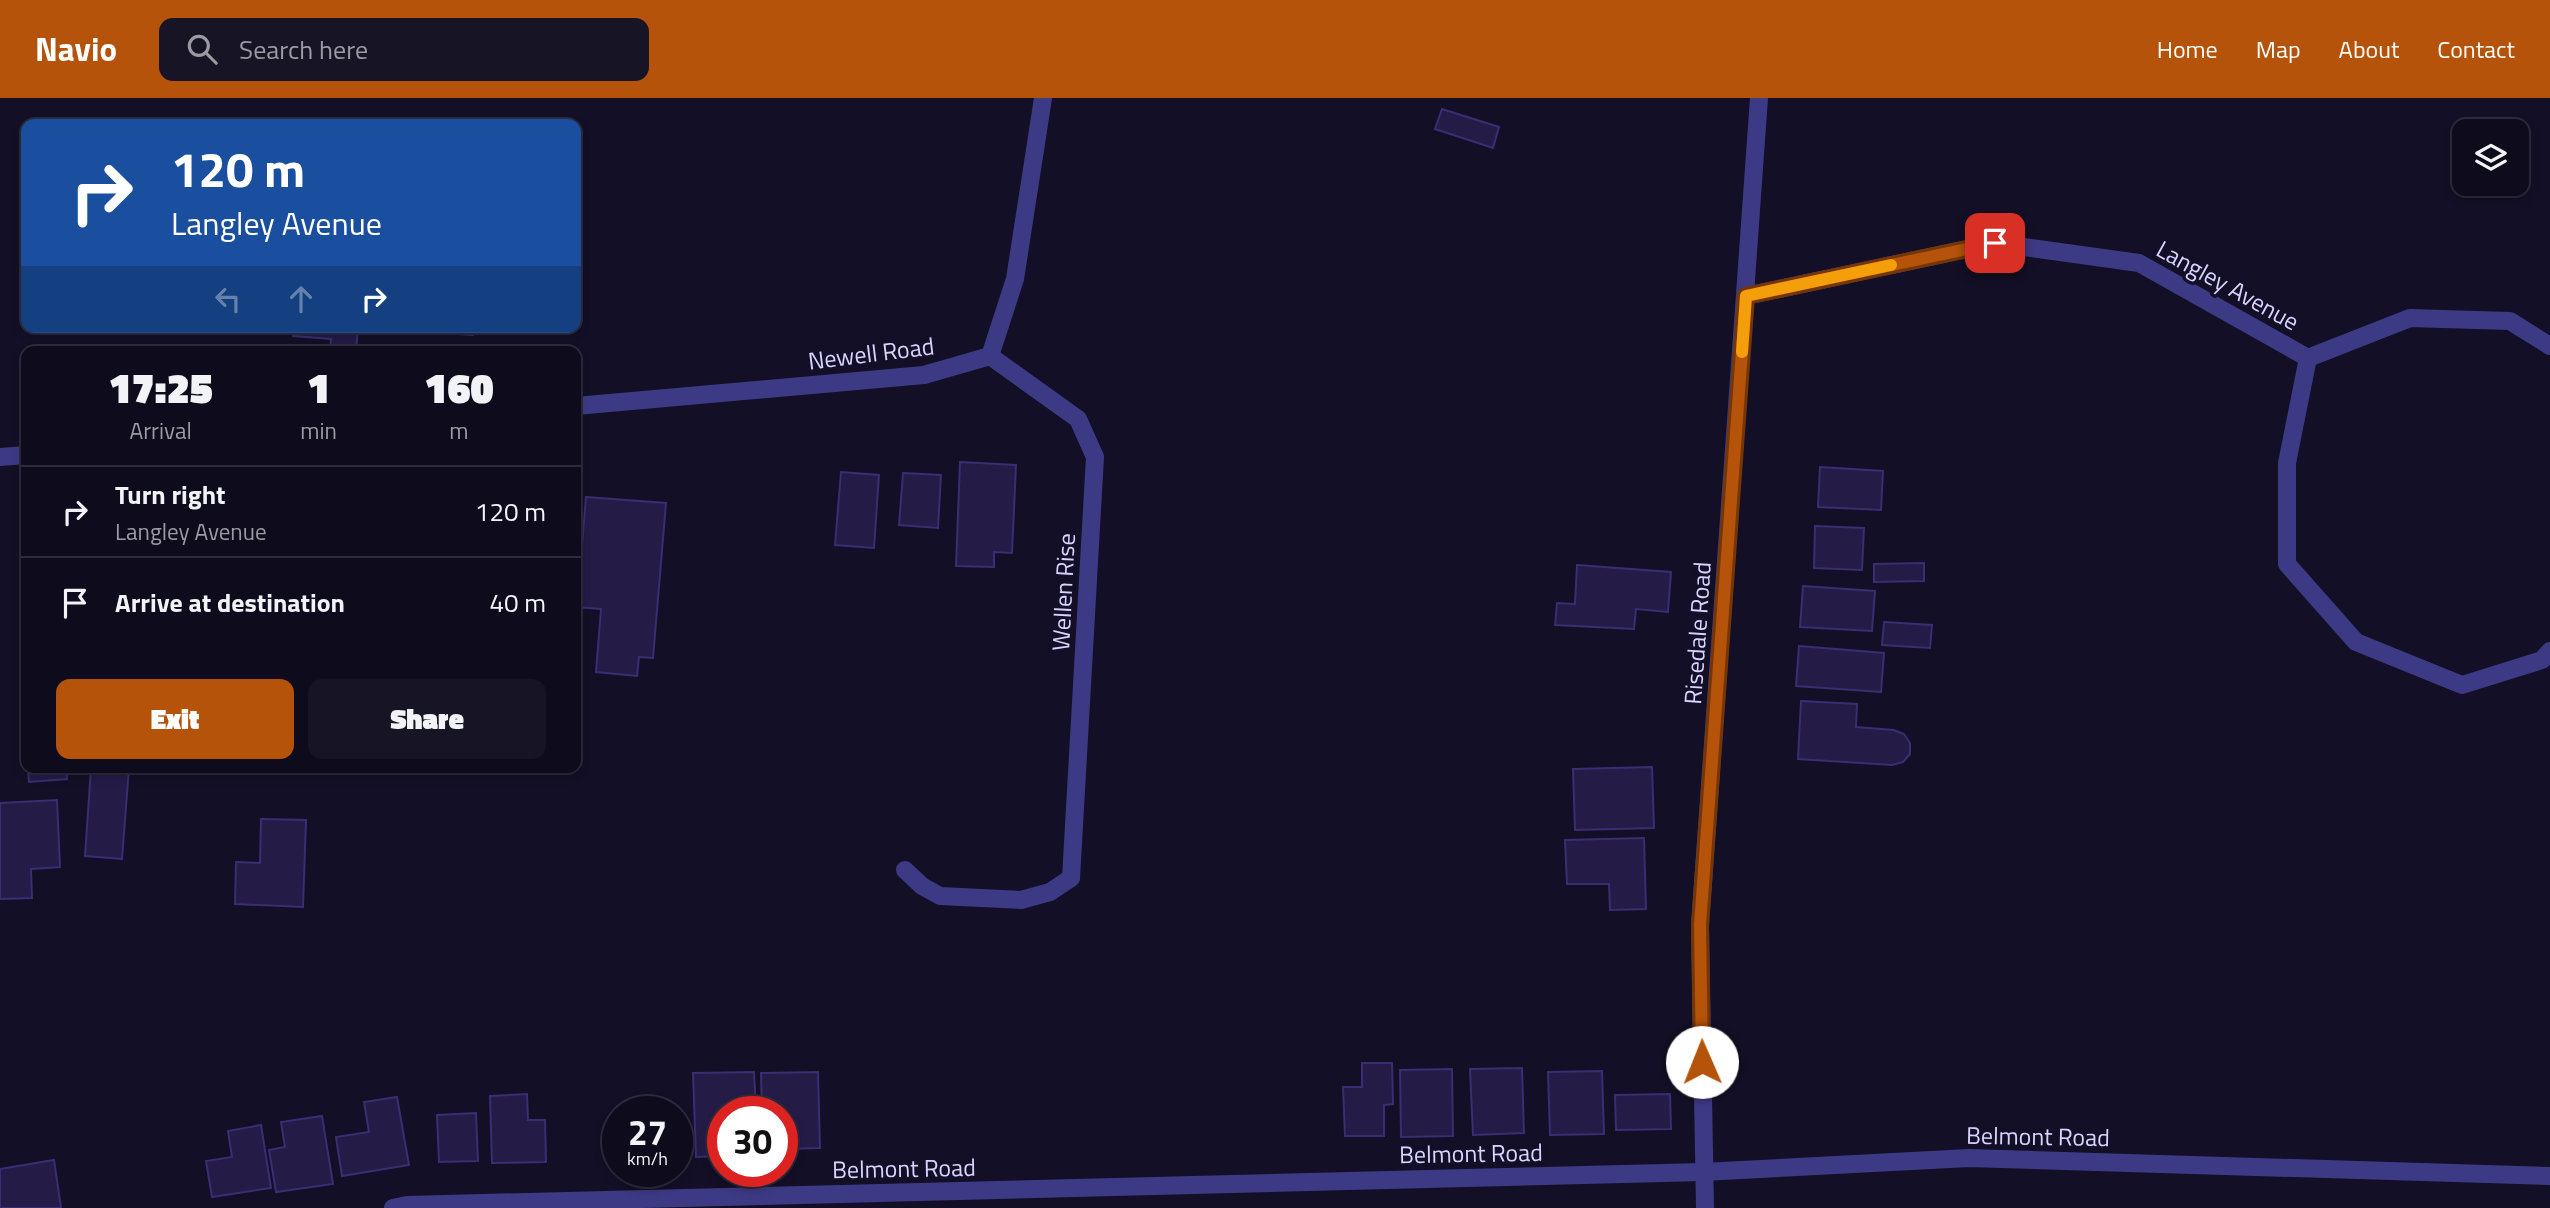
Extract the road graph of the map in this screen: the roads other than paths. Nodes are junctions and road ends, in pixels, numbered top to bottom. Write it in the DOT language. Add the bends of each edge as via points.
graph roads {
  1 [pos="1043,98"];
  2 [pos="1759,98"];
  3 [pos="1746,296"];
  4 [pos="2550,346"];
  5 [pos="990,356"];
  6 [pos="2308,358"];
  7 [pos="581,406"];
  8 [pos="21,455"];
  9 [pos="0,457"];
  10 [pos="2550,651"];
  11 [pos="905,870"];
  12 [pos="1703,1172"];
  13 [pos="2550,1176"];
  14 [pos="393,1208"];
  15 [pos="1705,1208"];
  1 -- 5 [label="street" via="1015,279"];
  2 -- 3 [label="street, Risedale Road"];
  3 -- 6 [label="street, Langley Avenue" via="1995,243 2139,263"];
  3 -- 12 [label="street, Risedale Road" via="1700,925"];
  4 -- 6 [label="street, Langley Avenue" via="2510,321 2410,318"];
  5 -- 7 [label="street, Newell Road" via="924,375"];
  5 -- 11 [label="street, Wellen Rise" via="1078,419 1095,457 1071,878 1050,892 1021,900 940,896"];
  6 -- 10 [label="street" via="2287,463 2287,564 2356,642 2462,685 2542,660"];
  8 -- 9 [label="street"];
  12 -- 13 [label="street, Belmont Road" via="1969,1158"];
  12 -- 14 [label="street, Belmont Road"];
  12 -- 15 [label="street, Risedale Road"];
}
